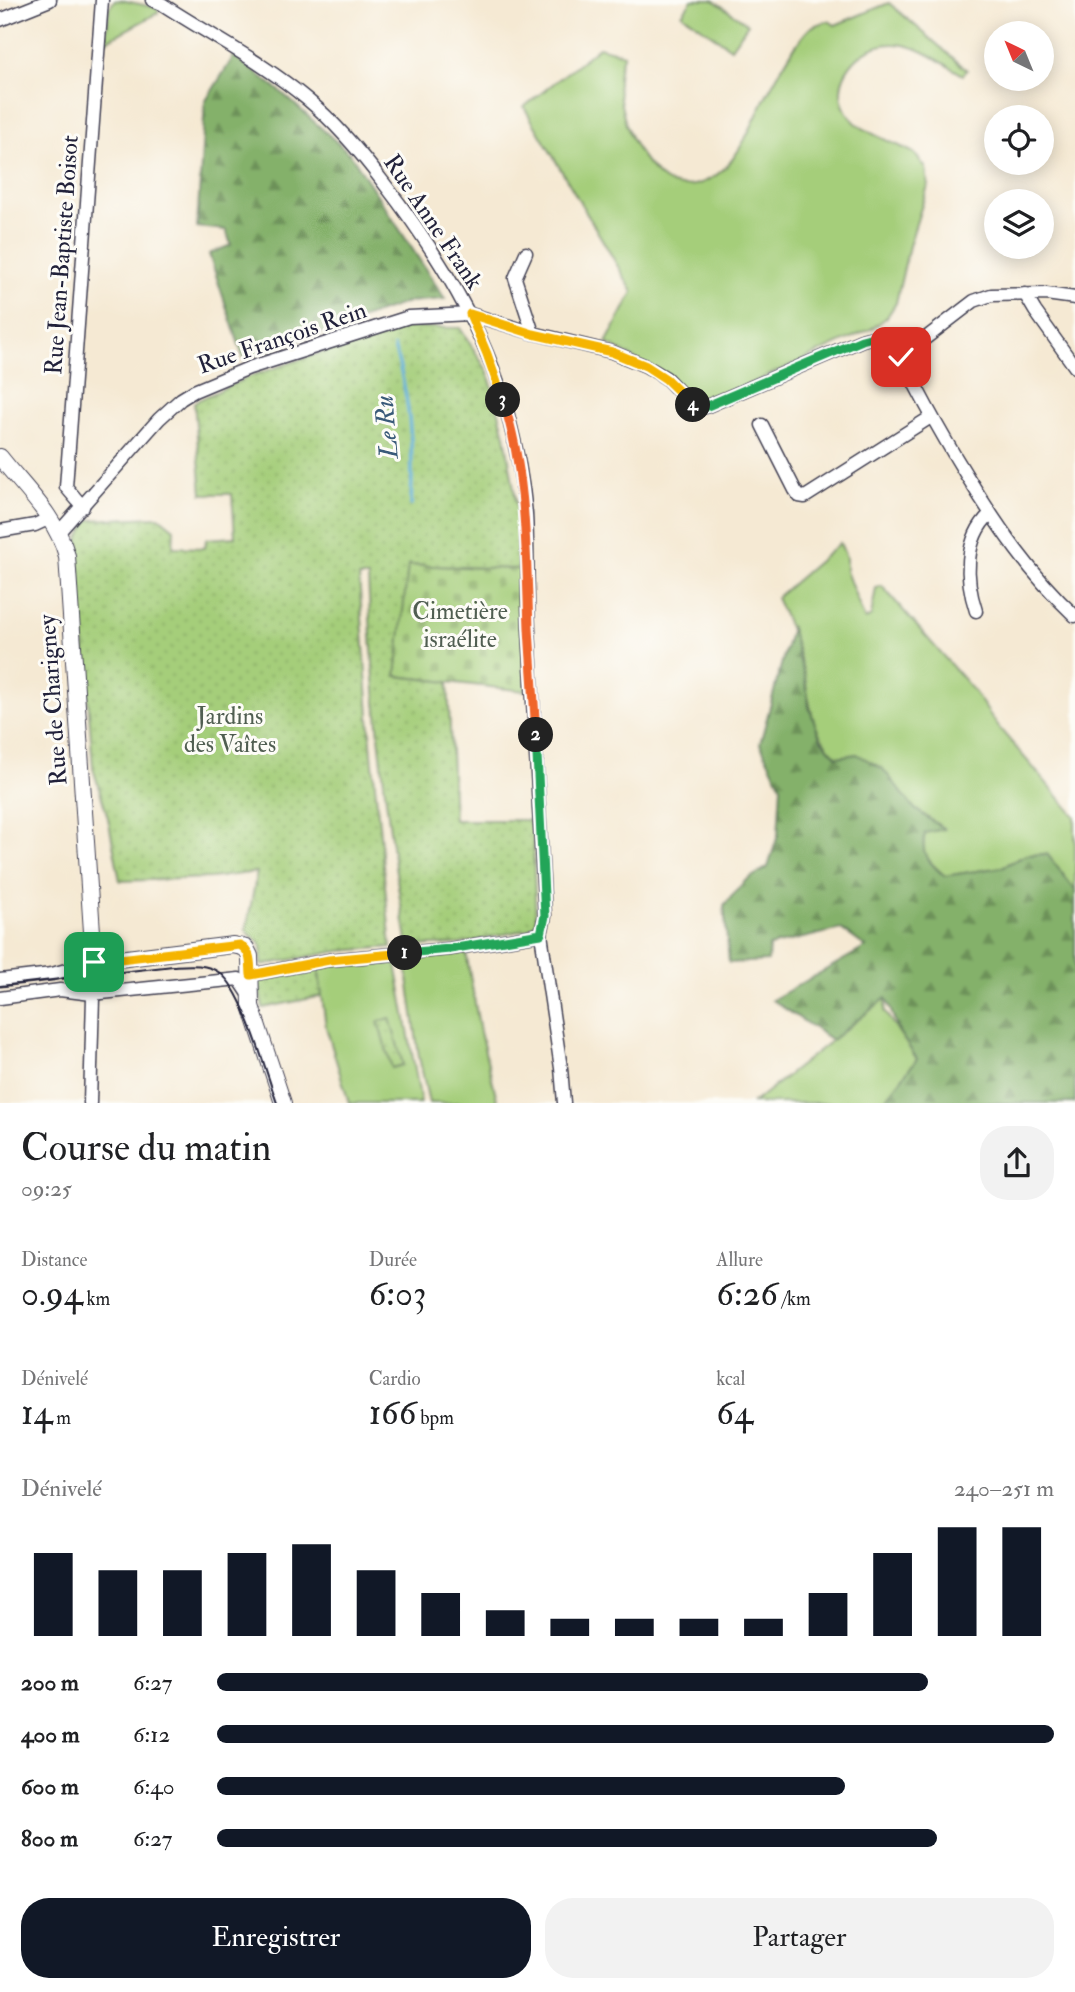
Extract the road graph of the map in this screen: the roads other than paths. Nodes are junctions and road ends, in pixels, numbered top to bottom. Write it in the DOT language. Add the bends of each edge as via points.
graph roads {
  1 [pos="50,0"];
  2 [pos="102,0"];
  3 [pos="159,1"];
  4 [pos="0,20"];
  5 [pos="526,253"];
  6 [pos="1025,294"];
  7 [pos="1075,298"];
  8 [pos="470,314"];
  9 [pos="533,334"];
  10 [pos="901,357"];
  11 [pos="1075,367"];
  12 [pos="931,417"];
  13 [pos="762,425"];
  14 [pos="0,457"];
  15 [pos="83,508"];
  16 [pos="990,514"];
  17 [pos="55,525"];
  18 [pos="0,531"];
  19 [pos="976,611"];
  20 [pos="1075,616"];
  21 [pos="541,934"];
  22 [pos="94,962"];
  23 [pos="251,975"];
  24 [pos="0,980"];
  25 [pos="92,994"];
  26 [pos="249,995"];
  27 [pos="0,998"];
  28 [pos="90,1103"];
  29 [pos="284,1103"];
  30 [pos="564,1103"];
  1 -- 4 [label="street"];
  2 -- 15 [label="street, Rue Jean-Baptiste Boisot" via="66,487"];
  3 -- 8 [label="street, Rue Anne Frank" via="286,82 319,110 365,158 415,223"];
  5 -- 9 [label="street" via="515,278"];
  6 -- 7 [label="street"];
  6 -- 10 [label="street" via="991,295 974,301"];
  6 -- 11 [label="street"];
  8 -- 9 [label="street, Rue François Rein"];
  8 -- 15 [label="street, Rue François Rein" via="409,317 249,368 194,391 159,419"];
  8 -- 21 [label="street, Rue Anne Frank" via="507,414 526,511 545,916"];
  9 -- 10 [label="street, Rue François Rein" via="612,352 646,366 692,405 705,407 880,335 895,343"];
  10 -- 12 [label="street"];
  12 -- 13 [label="street" via="804,497 795,490"];
  12 -- 16 [label="street"];
  14 -- 17 [label="street, Rue de Charigney"];
  15 -- 17 [label="street, Rue François Rein"];
  16 -- 19 [label="street" via="978,528 969,558"];
  16 -- 20 [label="street" via="1032,572"];
  17 -- 18 [label="street"];
  17 -- 22 [label="street, Rue de Charigney" via="67,556"];
  21 -- 23 [label="street" via="450,949 329,960"];
  21 -- 30 [label="street, Rue Anne Frank"];
  22 -- 23 [label="street" via="240,945 250,956"];
  22 -- 24 [label="street" via="52,974"];
  22 -- 25 [label="street"];
  23 -- 26 [label="street"];
  25 -- 26 [label="street" via="239,979"];
  25 -- 27 [label="street" via="60,990"];
  25 -- 28 [label="street"];
  26 -- 29 [label="street"];
}
